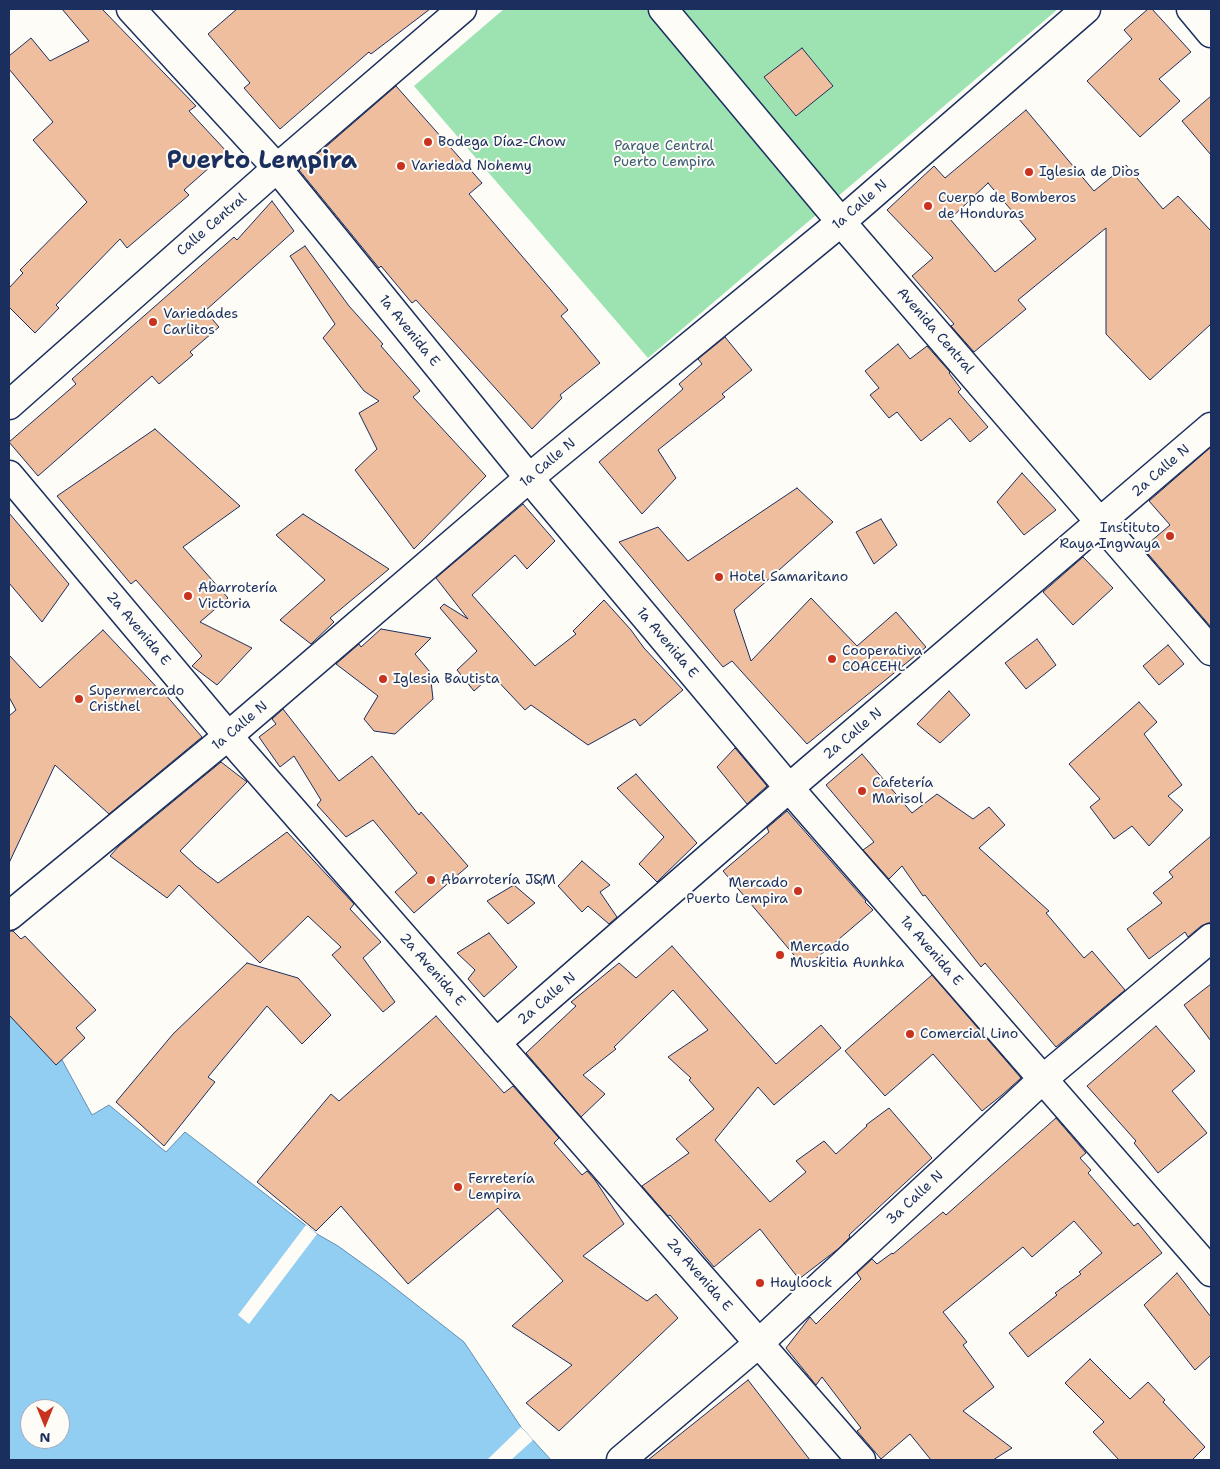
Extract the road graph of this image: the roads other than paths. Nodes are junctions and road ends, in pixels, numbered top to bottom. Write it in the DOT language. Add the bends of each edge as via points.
graph roads {
  1 [pos="131,9"];
  2 [pos="462,9"];
  3 [pos="662,9"];
  4 [pos="1086,9"];
  5 [pos="1191,9"];
  6 [pos="1211,33"];
  7 [pos="277,168"];
  8 [pos="841,222"];
  9 [pos="9,405"];
  10 [pos="1211,427"];
  11 [pos="9,475"];
  12 [pos="529,478"];
  13 [pos="1100,523"];
  14 [pos="1211,651"];
  15 [pos="228,736"];
  16 [pos="789,788"];
  17 [pos="9,916"];
  18 [pos="1211,938"];
  19 [pos="496,1043"];
  20 [pos="1043,1079"];
  21 [pos="1211,1272"];
  22 [pos="759,1343"];
  23 [pos="620,1460"];
  24 [pos="861,1460"];
  1 -- 7 [label="street, 1a Avenida E"];
  2 -- 7 [label="street, Calle Central"];
  3 -- 8 [label="street, Avenida Central"];
  4 -- 8 [label="street, 1a Calle N"];
  5 -- 6 [label="street"];
  7 -- 9 [label="street, Calle Central"];
  7 -- 12 [label="street, 1a Avenida E"];
  8 -- 12 [label="street, 1a Calle N"];
  8 -- 13 [label="street, Avenida Central"];
  10 -- 13 [label="street, 2a Calle N"];
  11 -- 15 [label="street, 2a Avenida E"];
  12 -- 15 [label="street, 1a Calle N"];
  12 -- 16 [label="street, 1a Avenida E"];
  13 -- 14 [label="street, Avenida Central"];
  13 -- 16 [label="street, 2a Calle N"];
  15 -- 17 [label="street, 1a Calle N"];
  15 -- 19 [label="street, 2a Avenida E"];
  16 -- 19 [label="street, 2a Calle N"];
  16 -- 20 [label="street, 1a Avenida E"];
  18 -- 20 [label="street, 3a Calle N"];
  19 -- 22 [label="street, 2a Avenida E"];
  20 -- 21 [label="street, 1a Avenida E"];
  20 -- 22 [label="street, 3a Calle N"];
  22 -- 23 [label="street, 3a Calle N"];
  22 -- 24 [label="street, 2a Avenida E"];
}
